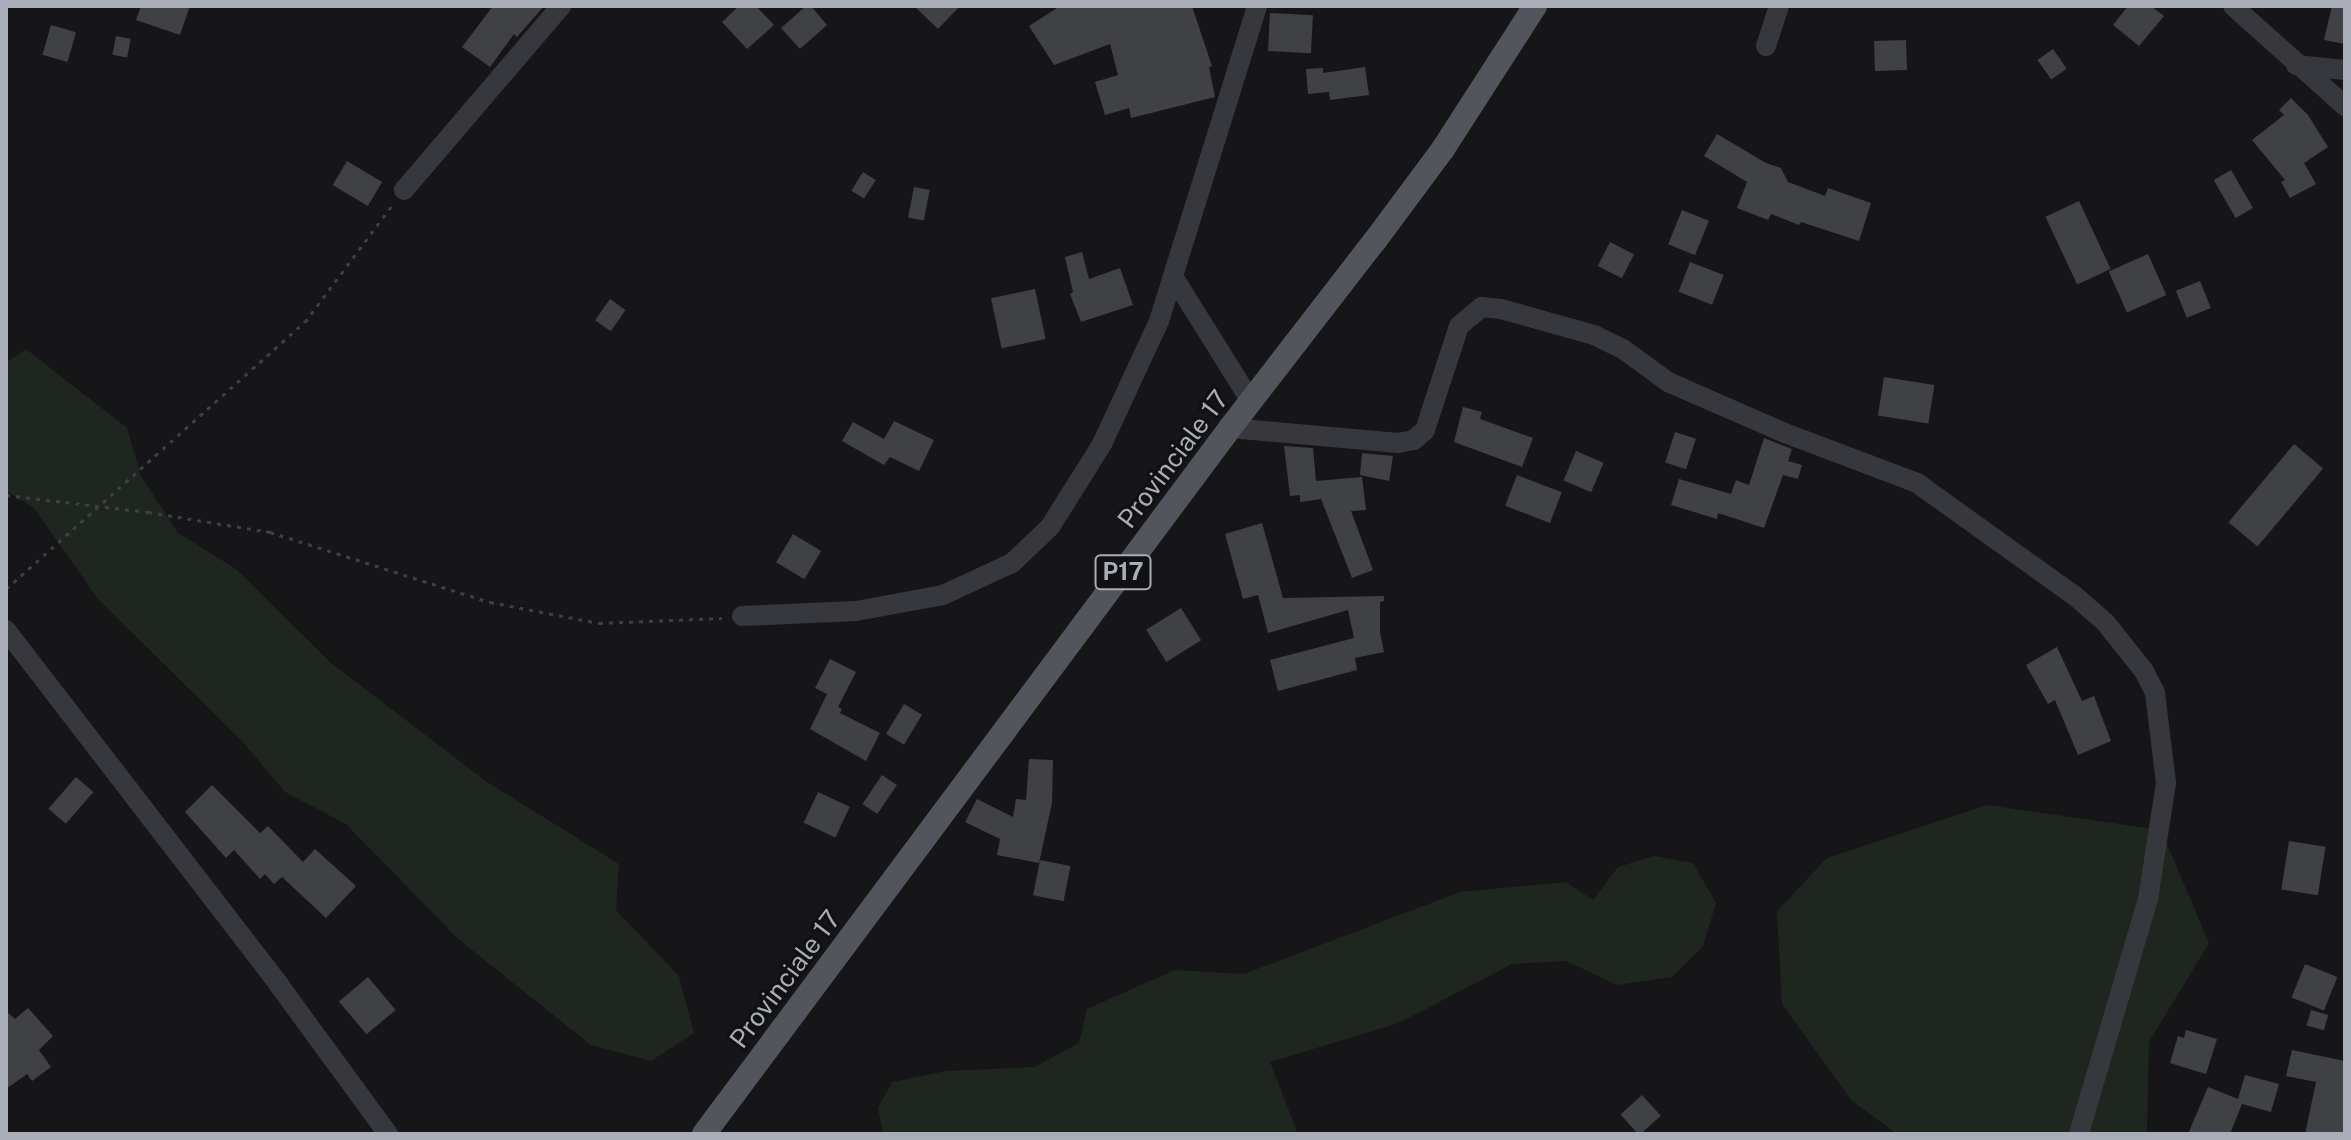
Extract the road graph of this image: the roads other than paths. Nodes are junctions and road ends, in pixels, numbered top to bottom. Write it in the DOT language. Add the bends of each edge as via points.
graph roads {
  1 [pos="561,6"];
  2 [pos="1257,6"];
  3 [pos="1535,6"];
  4 [pos="1779,6"];
  5 [pos="2233,6"];
  6 [pos="1766,46"];
  7 [pos="2296,65"];
  8 [pos="2345,70"];
  9 [pos="2345,106"];
  10 [pos="404,190"];
  11 [pos="1174,278"];
  12 [pos="1251,401"];
  13 [pos="1230,428"];
  14 [pos="742,616"];
  15 [pos="6,630"];
  16 [pos="388,1134"];
  17 [pos="704,1134"];
  18 [pos="2079,1134"];
  1 -- 10 [label="street"];
  2 -- 11 [label="street"];
  3 -- 12 [label="main road, Provinciale 17 / P17" via="1443,149"];
  4 -- 6 [label="street"];
  5 -- 7 [label="street"];
  7 -- 8 [label="street"];
  7 -- 9 [label="street"];
  11 -- 12 [label="street"];
  11 -- 14 [label="street" via="1141,366 1102,444 1050,527 1012,563 943,595 906,604"];
  12 -- 13 [label="main road, Provinciale 17 / P17"];
  13 -- 17 [label="main road, Provinciale 17 / P17"];
  13 -- 18 [label="street" via="1398,443 1414,440 1425,430 1459,326 1482,307 1501,309 1594,335 1668,382 1917,483 2085,605 2128,646 2155,693 2166,783 2148,899"];
  15 -- 16 [label="street"];
}
